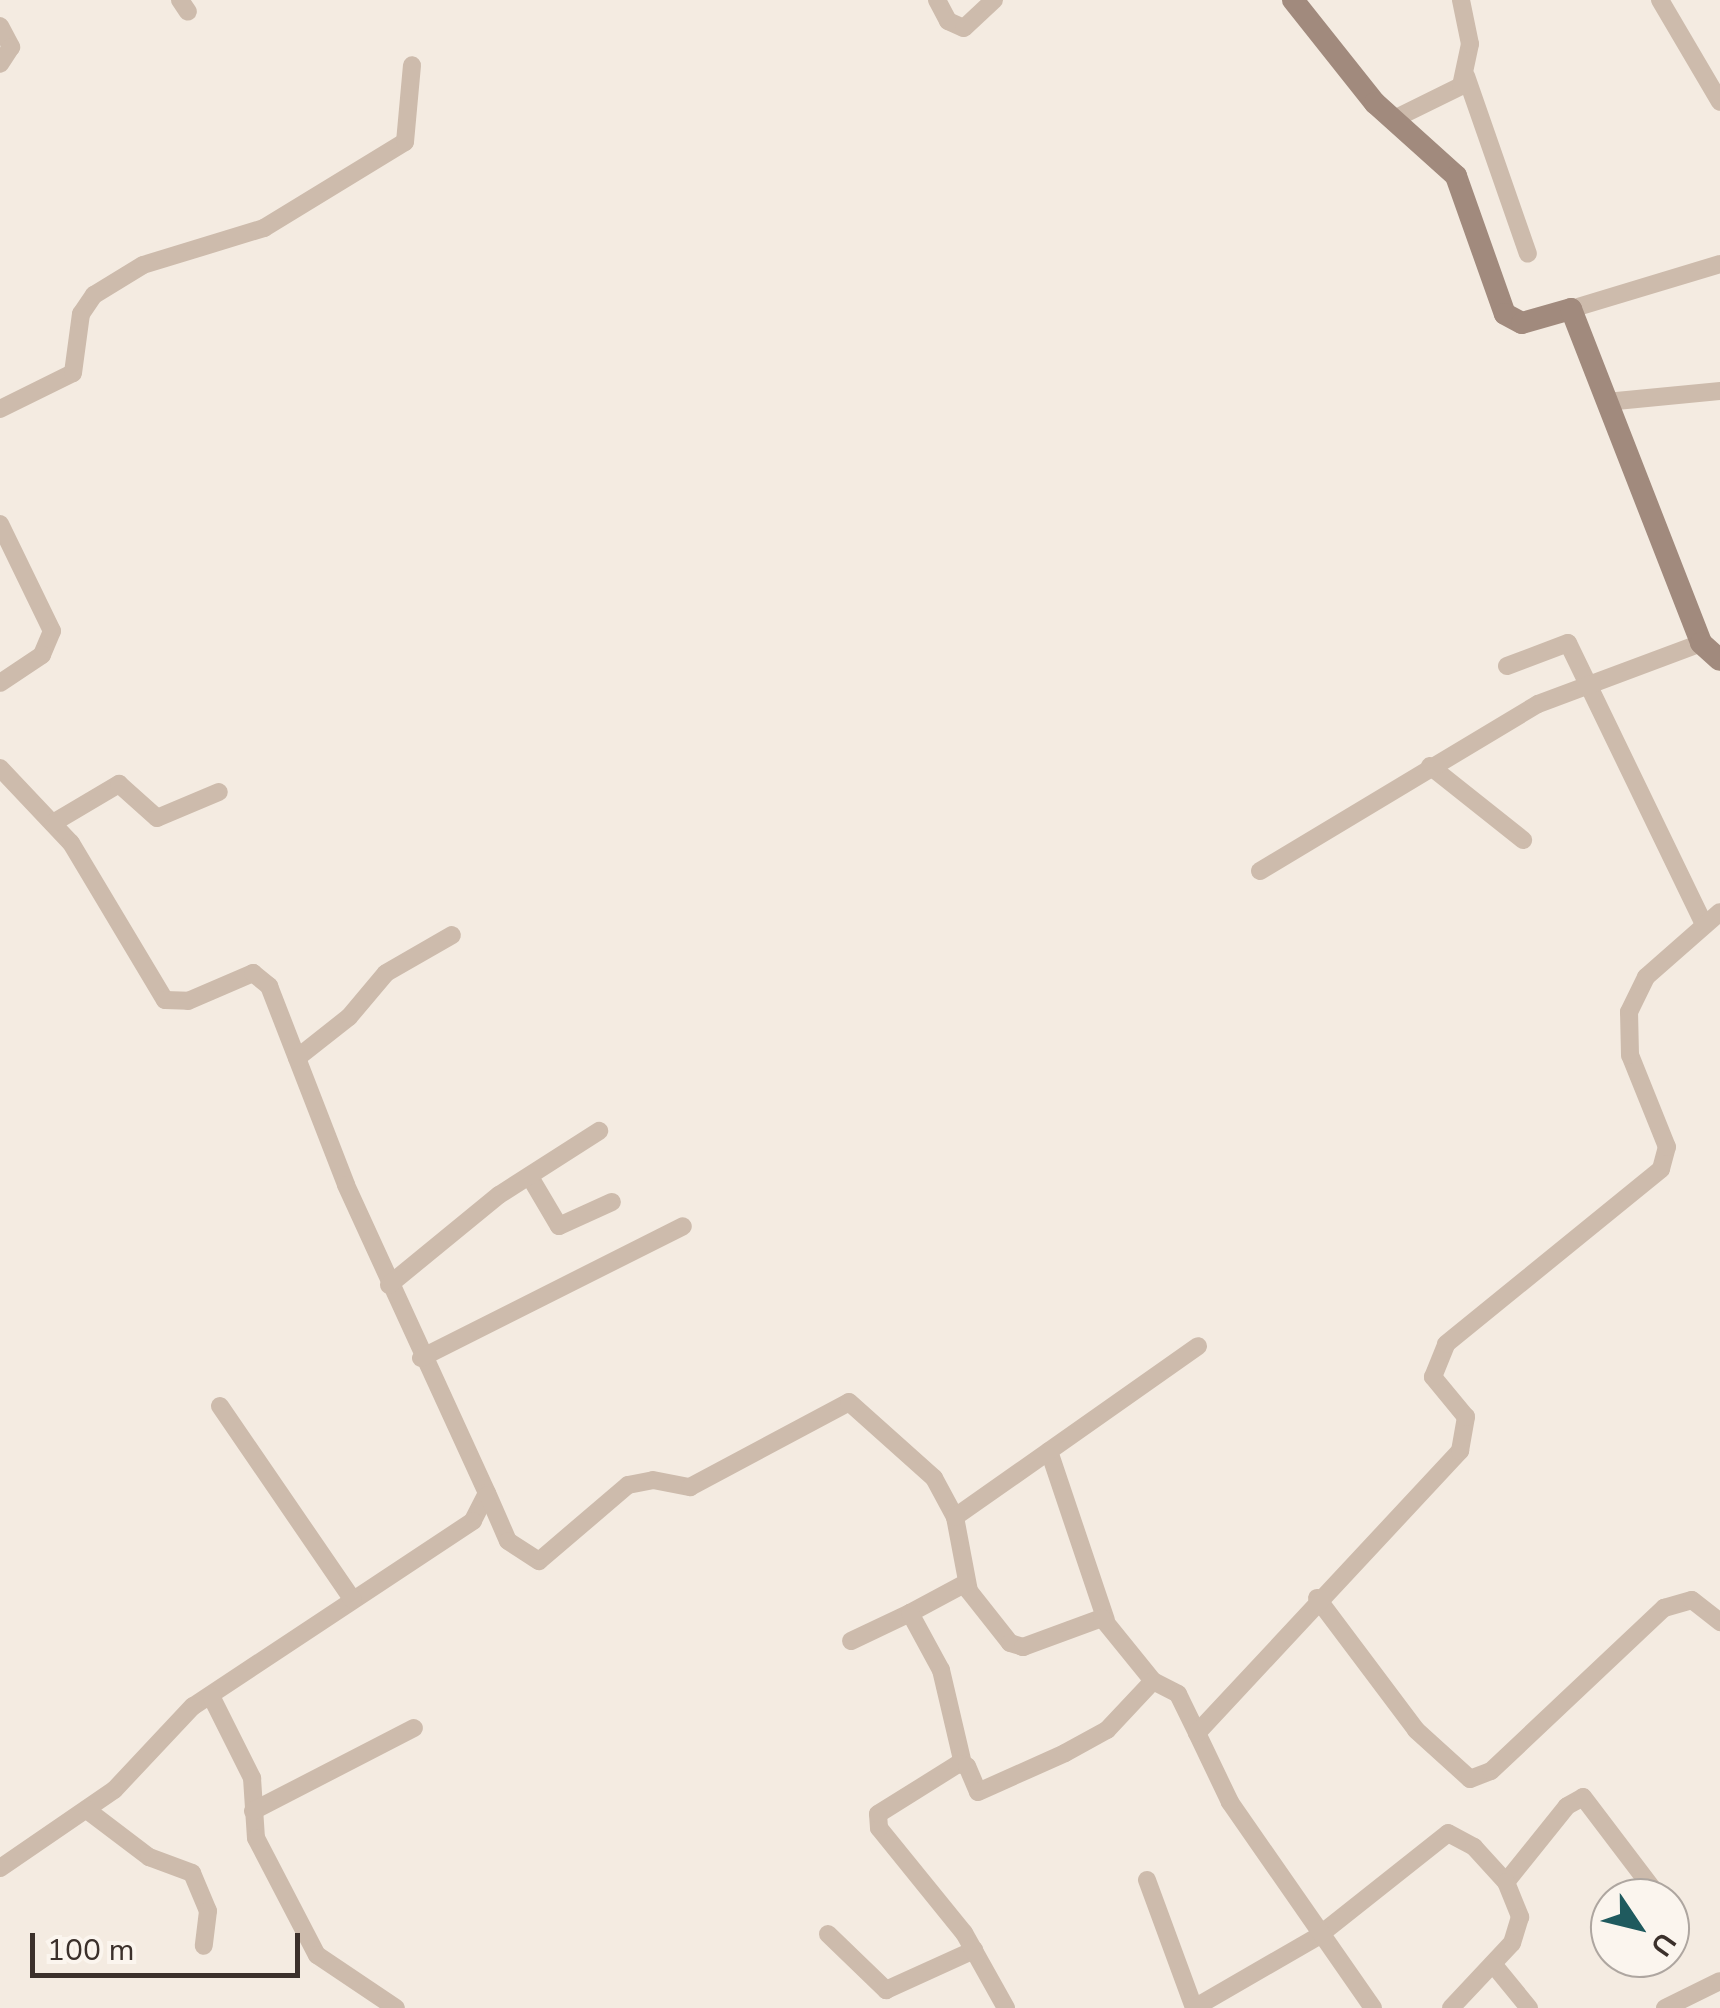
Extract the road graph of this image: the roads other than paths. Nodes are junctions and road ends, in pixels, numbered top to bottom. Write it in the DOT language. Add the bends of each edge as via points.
graph roads {
  1 [pos="937,0"];
  2 [pos="994,0"];
  3 [pos="1293,0"];
  4 [pos="1461,0"];
  5 [pos="1660,0"];
  6 [pos="0,26"];
  7 [pos="0,64"];
  8 [pos="412,65"];
  9 [pos="1466,76"];
  10 [pos="1720,102"];
  11 [pos="1394,120"];
  12 [pos="1528,254"];
  13 [pos="1720,264"];
  14 [pos="1571,310"];
  15 [pos="1720,391"];
  16 [pos="1606,402"];
  17 [pos="0,409"];
  18 [pos="0,524"];
  19 [pos="1702,643"];
  20 [pos="1720,660"];
  21 [pos="1507,666"];
  22 [pos="0,683"];
  23 [pos="1585,684"];
  24 [pos="1430,766"];
  25 [pos="0,768"];
  26 [pos="219,792"];
  27 [pos="53,823"];
  28 [pos="1522,840"];
  29 [pos="1260,871"];
  30 [pos="1720,912"];
  31 [pos="1704,924"];
  32 [pos="452,935"];
  33 [pos="297,1058"];
  34 [pos="599,1131"];
  35 [pos="530,1177"];
  36 [pos="612,1202"];
  37 [pos="682,1226"];
  38 [pos="389,1285"];
  39 [pos="1198,1346"];
  40 [pos="420,1358"];
  41 [pos="220,1406"];
  42 [pos="1049,1451"];
  43 [pos="487,1493"];
  44 [pos="955,1517"];
  45 [pos="966,1583"];
  46 [pos="1317,1598"];
  47 [pos="352,1600"];
  48 [pos="910,1613"];
  49 [pos="1106,1620"];
  50 [pos="1720,1622"];
  51 [pos="852,1641"];
  52 [pos="1153,1682"];
  53 [pos="211,1696"];
  54 [pos="414,1728"];
  55 [pos="1197,1732"];
  56 [pos="963,1764"];
  57 [pos="86,1810"];
  58 [pos="253,1812"];
  59 [pos="0,1868"];
  60 [pos="1644,1878"];
  61 [pos="1146,1880"];
  62 [pos="1506,1882"];
  63 [pos="828,1934"];
  64 [pos="1317,1937"];
  65 [pos="204,1946"];
  66 [pos="974,1950"];
  67 [pos="1493,1964"];
  68 [pos="1720,1981"];
  69 [pos="396,2008"];
  70 [pos="1006,2008"];
  71 [pos="1194,2008"];
  72 [pos="1372,2008"];
  73 [pos="1451,2008"];
  74 [pos="1529,2008"];
  75 [pos="1666,2008"];
  1 -- 2 [label="street" via="948,21 964,28"];
  3 -- 11 [label="street"];
  4 -- 9 [label="street"];
  5 -- 10 [label="street"];
  6 -- 7 [label="street" via="11,47"];
  8 -- 17 [label="street" via="405,142 264,228 143,265 94,295 81,314 73,373"];
  9 -- 11 [label="street" via="1445,100"];
  9 -- 12 [label="street"];
  11 -- 14 [label="street" via="1456,176 1505,314 1522,323"];
  13 -- 14 [label="street"];
  14 -- 16 [label="street"];
  15 -- 16 [label="street"];
  16 -- 19 [label="street"];
  18 -- 22 [label="street" via="52,631 42,655"];
  19 -- 20 [label="street"];
  19 -- 23 [label="street"];
  21 -- 23 [label="street" via="1565,641"];
  23 -- 24 [label="street"];
  23 -- 31 [label="street"];
  24 -- 28 [label="street"];
  24 -- 29 [label="street"];
  25 -- 27 [label="street"];
  26 -- 27 [label="street" via="157,818 119,784"];
  27 -- 33 [label="street" via="164,1000 179,1004 259,975"];
  30 -- 31 [label="street"];
  31 -- 46 [label="street" via="1646,978 1626,1026 1665,1162 1446,1344 1433,1378 1466,1418 1466,1441"];
  32 -- 33 [label="street" via="386,973 349,1017"];
  33 -- 38 [label="street"];
  34 -- 35 [label="street"];
  35 -- 36 [label="street" via="559,1226"];
  35 -- 38 [label="street"];
  37 -- 40 [label="street"];
  38 -- 40 [label="street"];
  39 -- 42 [label="street"];
  40 -- 43 [label="street"];
  41 -- 47 [label="street"];
  42 -- 44 [label="street"];
  42 -- 49 [label="street"];
  43 -- 44 [label="street" via="508,1540 539,1560 628,1485 653,1480 690,1487 844,1402 920,1460"];
  43 -- 47 [label="street" via="474,1521"];
  44 -- 45 [label="street"];
  45 -- 48 [label="street"];
  45 -- 49 [label="street" via="1018,1648 1090,1617"];
  46 -- 50 [label="street" via="1416,1730 1470,1779 1491,1772 1664,1608 1692,1600"];
  46 -- 55 [label="street"];
  47 -- 53 [label="street"];
  48 -- 51 [label="street"];
  48 -- 56 [label="street" via="941,1670"];
  49 -- 52 [label="street"];
  52 -- 55 [label="street" via="1178,1694"];
  52 -- 56 [label="street" via="1100,1736 984,1791 970,1788"];
  53 -- 57 [label="street"];
  53 -- 58 [label="street" via="252,1778"];
  54 -- 58 [label="street"];
  55 -- 64 [label="street" via="1230,1802"];
  56 -- 66 [label="street" via="886,1807 876,1822"];
  57 -- 59 [label="street"];
  57 -- 65 [label="street" via="149,1856 192,1873 206,1901"];
  58 -- 69 [label="street" via="256,1838 316,1956"];
  60 -- 62 [label="street" via="1583,1798 1567,1806"];
  61 -- 71 [label="street"];
  62 -- 64 [label="street" via="1474,1847 1448,1833"];
  62 -- 67 [label="street" via="1520,1917"];
  63 -- 66 [label="street" via="886,1990"];
  64 -- 71 [label="street"];
  64 -- 72 [label="street"];
  66 -- 70 [label="street"];
  67 -- 73 [label="street"];
  67 -- 74 [label="street"];
  68 -- 75 [label="street"];
}
